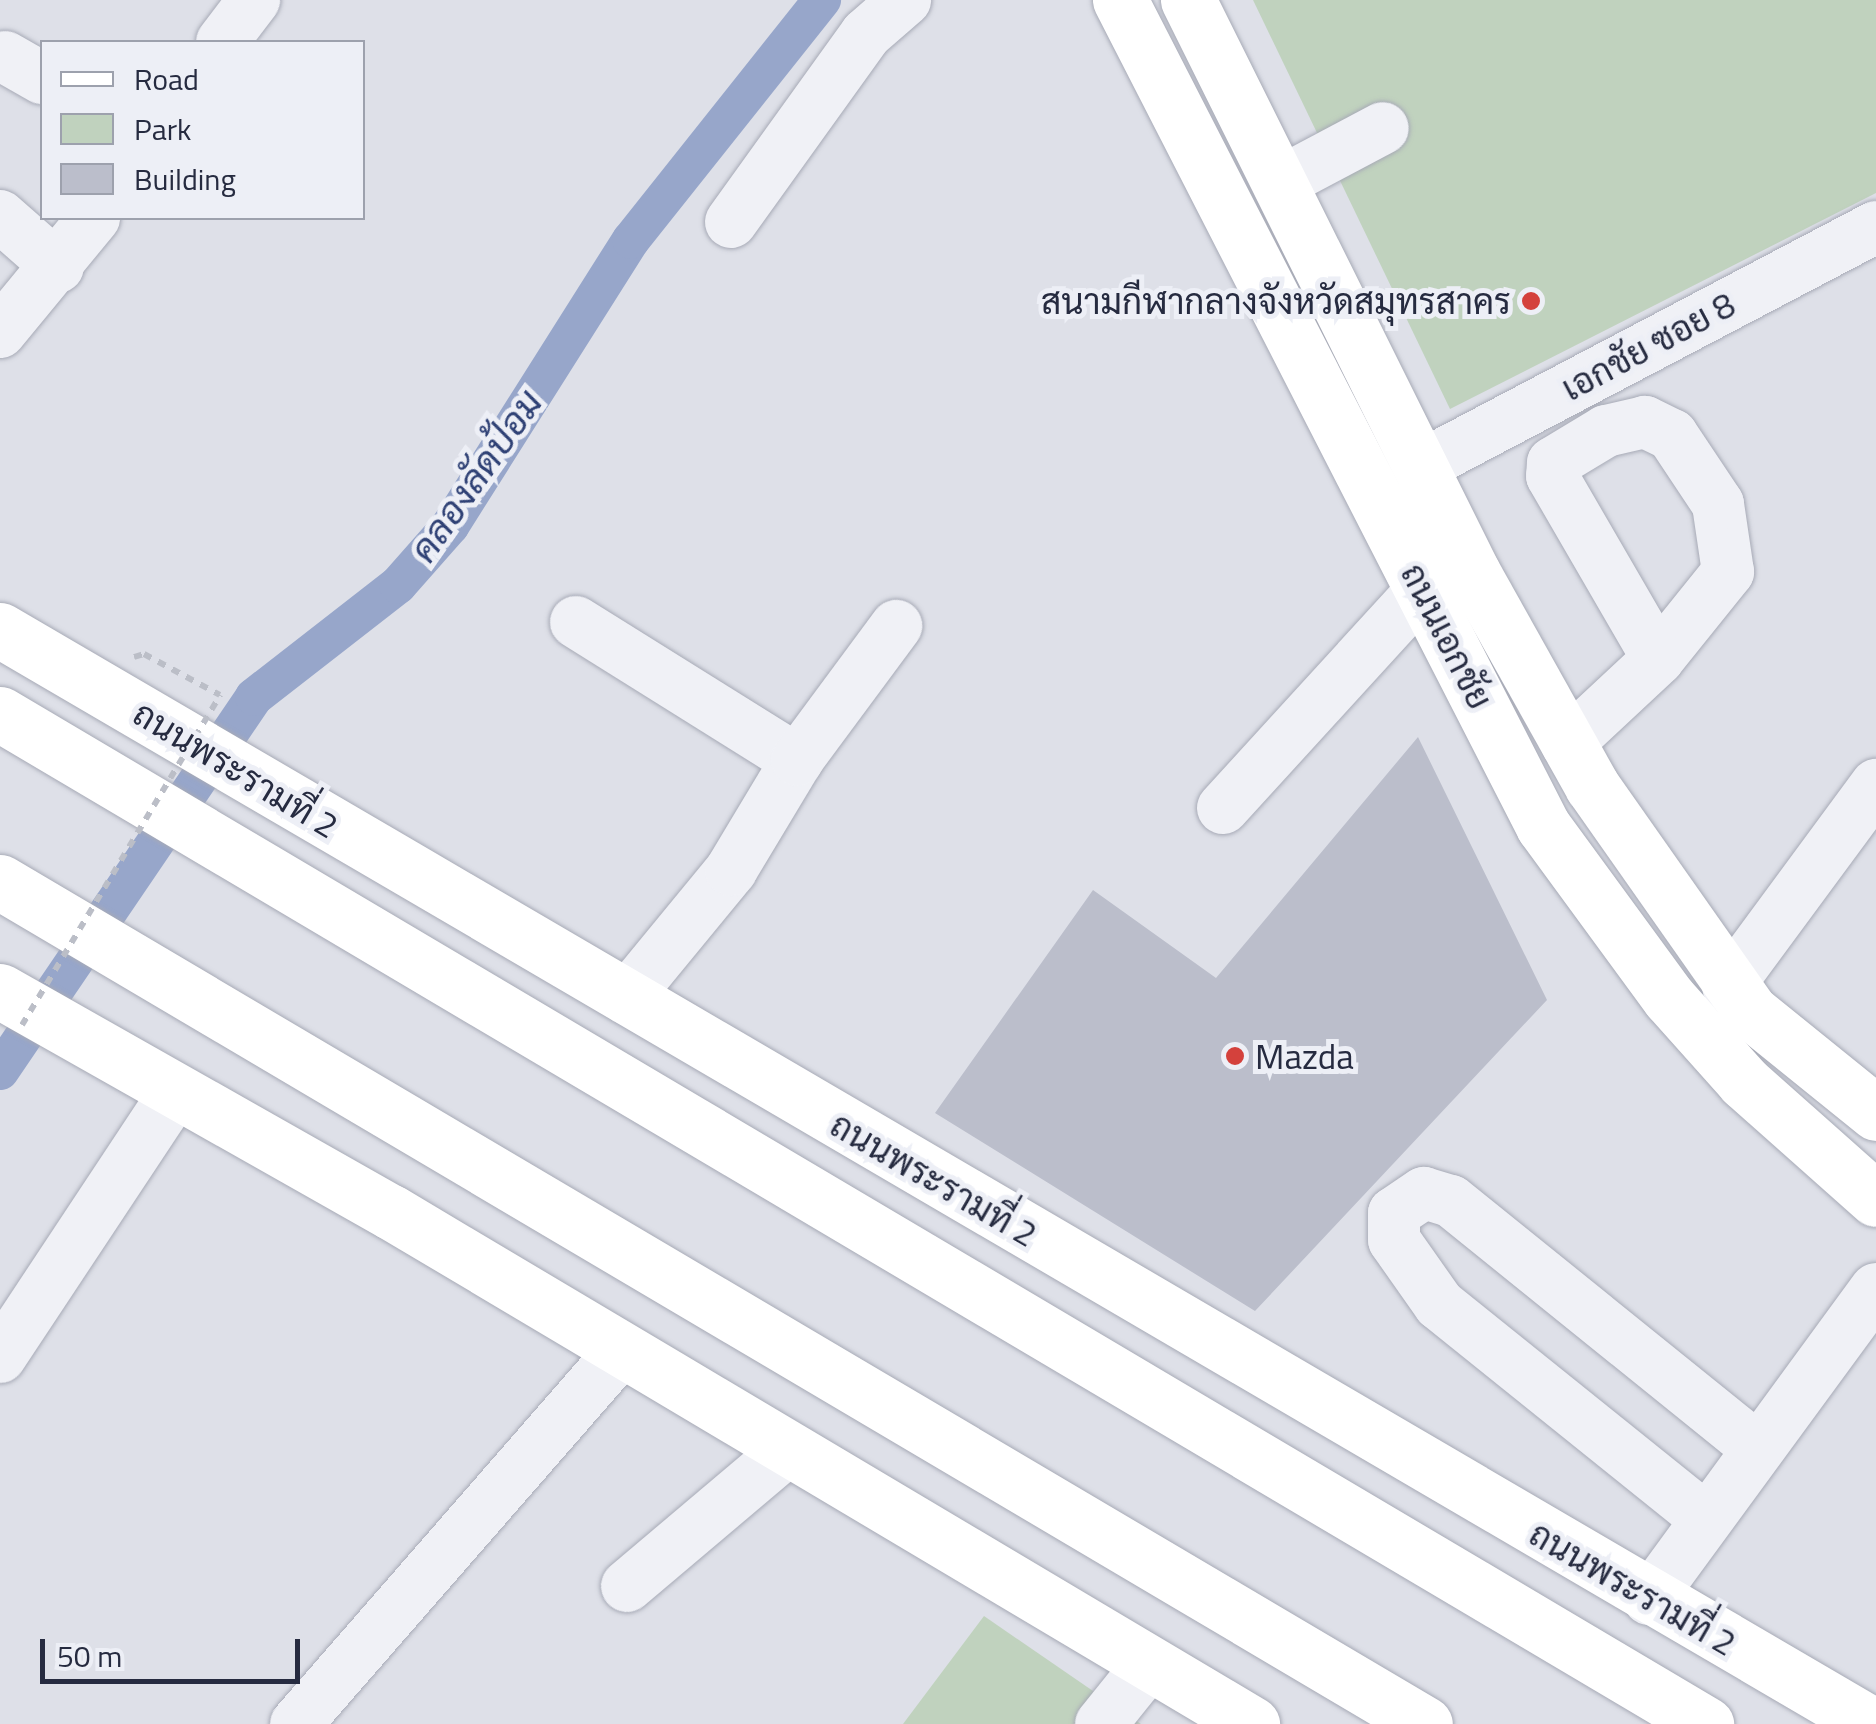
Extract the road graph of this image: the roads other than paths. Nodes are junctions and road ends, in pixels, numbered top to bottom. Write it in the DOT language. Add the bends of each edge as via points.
graph roads {
  1 [pos="254,0"];
  2 [pos="905,0"];
  3 [pos="1120,0"];
  4 [pos="1188,0"];
  5 [pos="224,40"];
  6 [pos="1383,128"];
  7 [pos="1281,182"];
  8 [pos="0,216"];
  9 [pos="93,220"];
  10 [pos="732,222"];
  11 [pos="1876,227"];
  12 [pos="58,267"];
  13 [pos="0,332"];
  14 [pos="1421,466"];
  15 [pos="1374,493"];
  16 [pos="1423,589"];
  17 [pos="576,622"];
  18 [pos="896,626"];
  19 [pos="0,630"];
  20 [pos="1658,660"];
  21 [pos="0,711"];
  22 [pos="1567,744"];
  23 [pos="797,760"];
  24 [pos="1876,786"];
  25 [pos="1223,808"];
  26 [pos="22,895"];
  27 [pos="1728,986"];
  28 [pos="626,998"];
  29 [pos="11,1008"];
  30 [pos="176,1091"];
  31 [pos="1876,1113"];
  32 [pos="1876,1200"];
  33 [pos="1876,1289"];
  34 [pos="621,1352"];
  35 [pos="0,1357"];
  36 [pos="1755,1446"];
  37 [pos="789,1449"];
  38 [pos="1705,1518"];
  39 [pos="627,1586"];
  40 [pos="1649,1598"];
  41 [pos="1150,1664"];
  42 [pos="296,1724"];
  43 [pos="1102,1724"];
  44 [pos="1252,1724"];
  45 [pos="1425,1724"];
  46 [pos="1706,1724"];
  47 [pos="1871,1724"];
  1 -- 5 [label="street"];
  2 -- 10 [label="street" via="866,34"];
  3 -- 15 [label="main road, ถนนเอกชัย"];
  4 -- 7 [label="main road, ถนนเอกชัย"];
  6 -- 7 [label="street"];
  7 -- 14 [label="main road, ถนนเอกชัย"];
  8 -- 12 [label="street"];
  9 -- 12 [label="street"];
  11 -- 14 [label="street, เอกชัย ซอย 8"];
  12 -- 13 [label="street"];
  14 -- 15 [label="main road"];
  14 -- 22 [label="main road, ถนนเอกชัย"];
  15 -- 16 [label="main road, ถนนเอกชัย"];
  16 -- 25 [label="street"];
  16 -- 32 [label="main road, ถนนเอกชัย" via="1544,826 1605,915 1744,1082"];
  17 -- 23 [label="street"];
  18 -- 23 [label="street"];
  19 -- 28 [label="main road, ถนนพระรามที่ 2"];
  20 -- 22 [label="street"];
  21 -- 46 [label="main road, ถนนพระรามที่ 2"];
  22 -- 27 [label="main road, ถนนเอกชัย"];
  23 -- 28 [label="street" via="732,870"];
  24 -- 27 [label="street"];
  26 -- 45 [label="main road"];
  27 -- 31 [label="main road, ถนนเอกชัย" via="1784,1045"];
  28 -- 40 [label="main road, ถนนพระรามที่ 2"];
  29 -- 30 [label="main road"];
  30 -- 34 [label="main road"];
  30 -- 35 [label="street"];
  33 -- 36 [label="street"];
  34 -- 37 [label="main road"];
  34 -- 42 [label="street"];
  36 -- 38 [label="street"];
  36 -- 38 [label="street" via="1451,1201 1424,1193 1394,1213 1394,1240 1439,1304"];
  37 -- 39 [label="street"];
  37 -- 41 [label="main road"];
  38 -- 40 [label="street"];
  40 -- 47 [label="main road, ถนนพระรามที่ 2"];
  41 -- 43 [label="street"];
  41 -- 44 [label="main road"];
}
